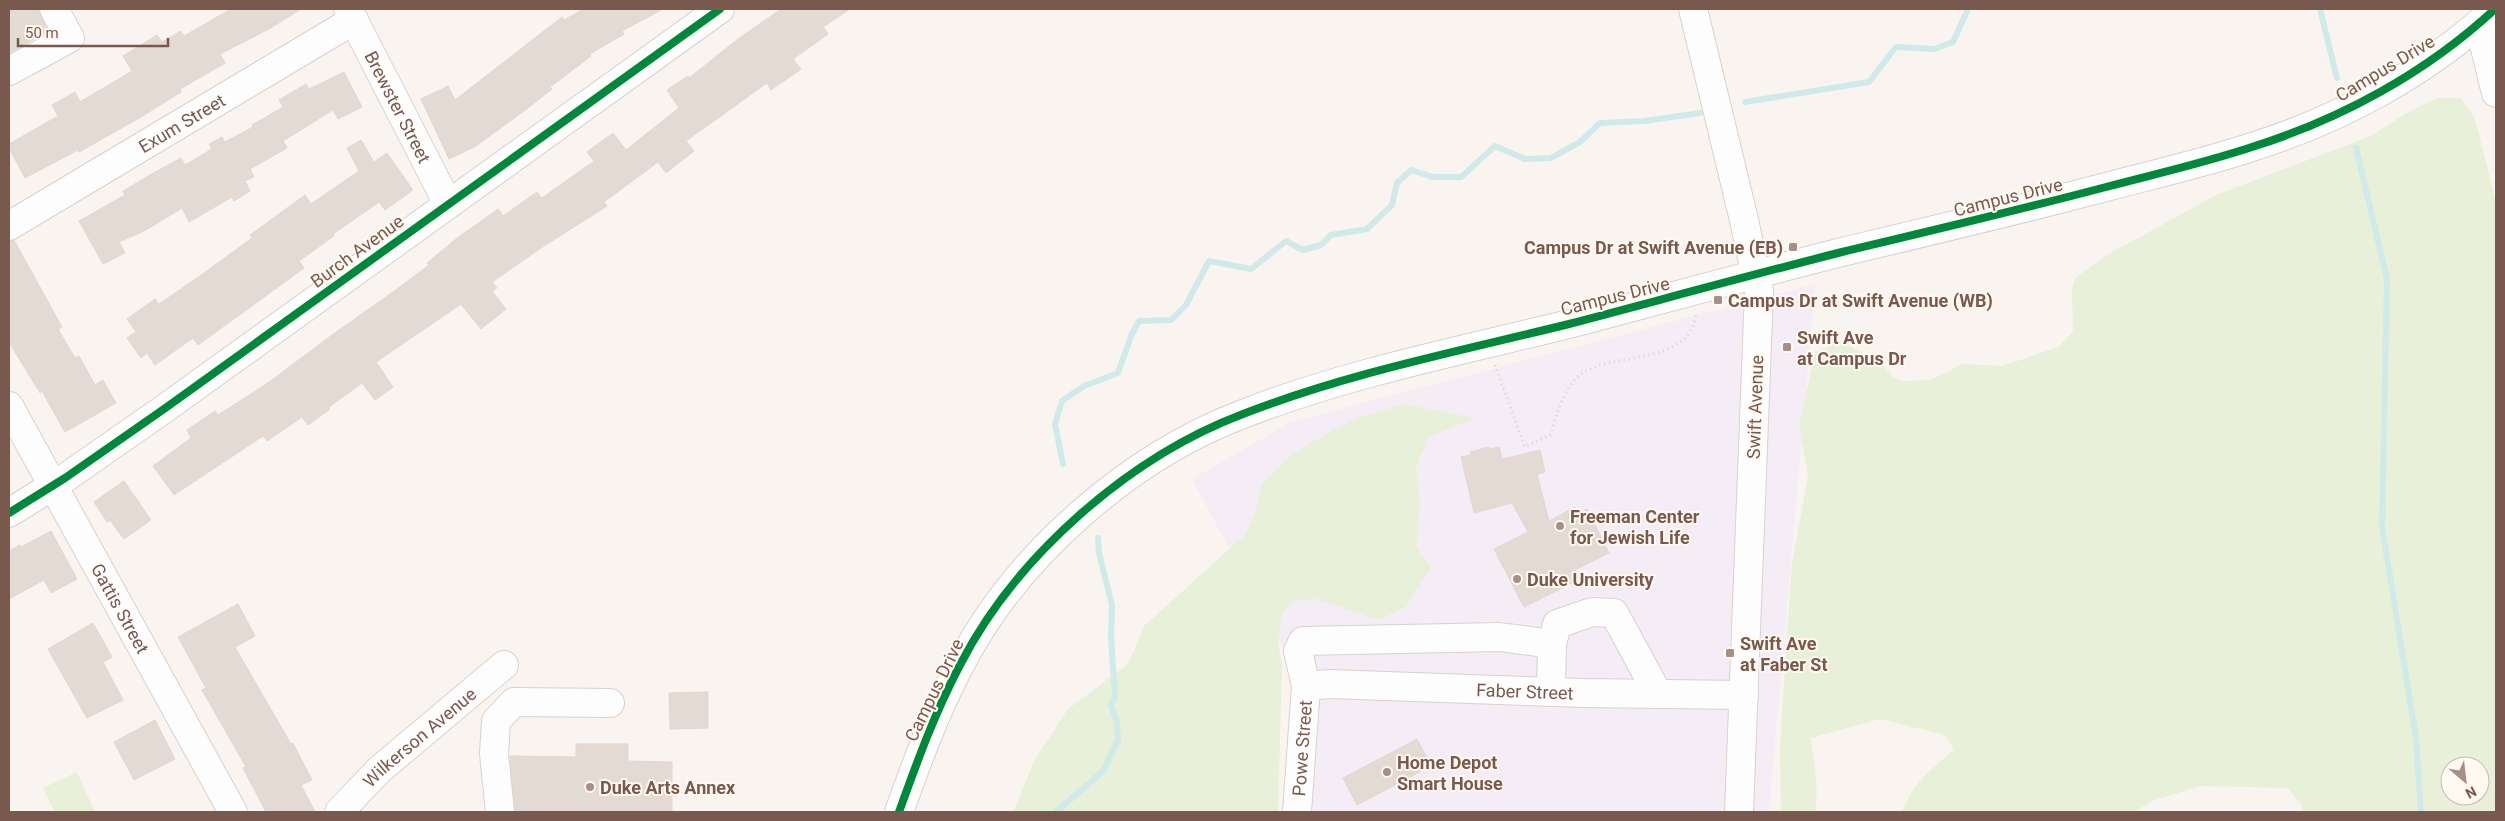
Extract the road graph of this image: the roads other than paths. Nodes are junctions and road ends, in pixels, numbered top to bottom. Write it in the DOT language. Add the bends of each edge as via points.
graph roads {
  1 [pos="54,9"];
  2 [pos="720,9"];
  3 [pos="1693,9"];
  4 [pos="351,14"];
  5 [pos="2487,16"];
  6 [pos="9,71"];
  7 [pos="2496,93"];
  8 [pos="448,204"];
  9 [pos="9,226"];
  10 [pos="1757,275"];
  11 [pos="9,406"];
  12 [pos="53,486"];
  13 [pos="9,513"];
  14 [pos="1552,644"];
  15 [pos="504,665"];
  16 [pos="1306,686"];
  17 [pos="1551,692"];
  18 [pos="1658,694"];
  19 [pos="1744,695"];
  20 [pos="610,703"];
  21 [pos="233,812"];
  22 [pos="339,812"];
  23 [pos="500,812"];
  24 [pos="899,812"];
  25 [pos="1297,812"];
  26 [pos="1739,812"];
  1 -- 6 [label="street" via="70,38"];
  2 -- 8 [label="street, Burch Avenue"];
  3 -- 10 [label="street, Swift Avenue"];
  4 -- 8 [label="street, Brewster Street"];
  4 -- 9 [label="street, Exum Street"];
  5 -- 7 [label="street"];
  5 -- 10 [label="street, Campus Drive" via="2433,58 2361,102 2315,124 2251,148 1994,217"];
  8 -- 12 [label="street, Burch Avenue"];
  10 -- 19 [label="street, Swift Avenue"];
  10 -- 24 [label="street, Campus Drive" via="1289,397 1240,415 1168,451 1087,510 1013,585 961,662 923,744"];
  11 -- 12 [label="street, Gattis Street"];
  12 -- 13 [label="street, Burch Avenue"];
  12 -- 21 [label="street, Gattis Street"];
  14 -- 16 [label="street, Powe Street" via="1500,637 1303,641 1298,651"];
  14 -- 17 [label="street"];
  14 -- 18 [label="street" via="1557,624 1592,612 1614,613"];
  15 -- 22 [label="street, Wilkerson Avenue" via="379,770"];
  16 -- 17 [label="street, Faber Street" via="1330,684"];
  16 -- 25 [label="street, Powe Street"];
  17 -- 18 [label="street, Faber Street"];
  18 -- 19 [label="street, Faber Street"];
  19 -- 26 [label="street, Swift Avenue"];
  20 -- 23 [label="street" via="514,702 496,721 494,754"];
}
